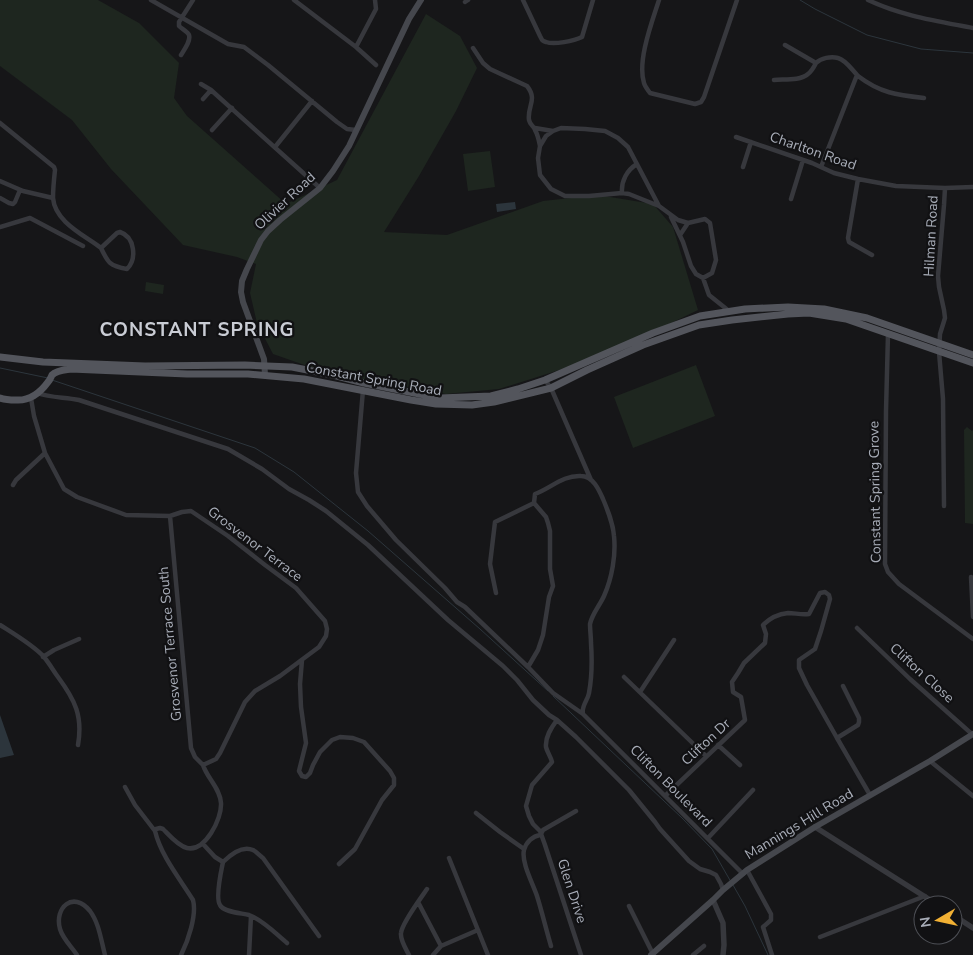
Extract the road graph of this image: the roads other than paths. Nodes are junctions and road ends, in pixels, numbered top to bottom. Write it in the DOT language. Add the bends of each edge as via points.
graph roads {
  1 [pos="151,0"];
  2 [pos="193,0"];
  3 [pos="294,0"];
  4 [pos="375,0"];
  5 [pos="421,0"];
  6 [pos="523,0"];
  7 [pos="593,0"];
  8 [pos="659,0"];
  9 [pos="737,0"];
  10 [pos="868,0"];
  11 [pos="182,18"];
  12 [pos="973,28"];
  13 [pos="785,45"];
  14 [pos="356,48"];
  15 [pos="473,48"];
  16 [pos="181,55"];
  17 [pos="816,63"];
  18 [pos="376,65"];
  19 [pos="857,75"];
  20 [pos="774,80"];
  21 [pos="201,84"];
  22 [pos="211,90"];
  23 [pos="924,98"];
  24 [pos="203,99"];
  25 [pos="312,101"];
  26 [pos="232,108"];
  27 [pos="0,123"];
  28 [pos="535,128"];
  29 [pos="212,130"];
  30 [pos="356,130"];
  31 [pos="552,131"];
  32 [pos="736,137"];
  33 [pos="751,142"];
  34 [pos="275,146"];
  35 [pos="540,146"];
  36 [pos="803,160"];
  37 [pos="637,164"];
  38 [pos="743,167"];
  39 [pos="821,167"];
  40 [pos="858,179"];
  41 [pos="0,181"];
  42 [pos="973,187"];
  43 [pos="320,188"];
  44 [pos="945,188"];
  45 [pos="20,190"];
  46 [pos="622,193"];
  47 [pos="0,198"];
  48 [pos="54,198"];
  49 [pos="791,199"];
  50 [pos="659,206"];
  51 [pos="671,216"];
  52 [pos="688,223"];
  53 [pos="0,227"];
  54 [pos="680,235"];
  55 [pos="83,246"];
  56 [pos="102,248"];
  57 [pos="872,255"];
  58 [pos="703,278"];
  59 [pos="729,311"];
  60 [pos="888,334"];
  61 [pos="939,348"];
  62 [pos="973,355"];
  63 [pos="0,358"];
  64 [pos="973,363"];
  65 [pos="265,365"];
  66 [pos="265,376"];
  67 [pos="50,378"];
  68 [pos="545,380"];
  69 [pos="364,387"];
  70 [pos="551,388"];
  71 [pos="37,393"];
  72 [pos="0,398"];
  73 [pos="31,398"];
  74 [pos="45,453"];
  75 [pos="591,480"];
  76 [pos="13,485"];
  77 [pos="534,504"];
  78 [pos="944,506"];
  79 [pos="170,516"];
  80 [pos="971,577"];
  81 [pos="496,593"];
  82 [pos="973,617"];
  83 [pos="0,625"];
  84 [pos="857,628"];
  85 [pos="79,639"];
  86 [pos="973,639"];
  87 [pos="674,640"];
  88 [pos="43,657"];
  89 [pos="302,660"];
  90 [pos="528,667"];
  91 [pos="624,677"];
  92 [pos="843,686"];
  93 [pos="640,692"];
  94 [pos="583,714"];
  95 [pos="557,720"];
  96 [pos="973,734"];
  97 [pos="837,738"];
  98 [pos="78,745"];
  99 [pos="718,745"];
  100 [pos="706,756"];
  101 [pos="930,761"];
  102 [pos="203,765"];
  103 [pos="740,765"];
  104 [pos="125,786"];
  105 [pos="753,790"];
  106 [pos="870,795"];
  107 [pos="665,796"];
  108 [pos="973,796"];
  109 [pos="576,812"];
  110 [pos="476,813"];
  111 [pos="815,827"];
  112 [pos="155,831"];
  113 [pos="540,835"];
  114 [pos="708,838"];
  115 [pos="203,844"];
  116 [pos="524,849"];
  117 [pos="449,858"];
  118 [pos="223,862"];
  119 [pos="339,864"];
  120 [pos="743,873"];
  121 [pos="427,889"];
  122 [pos="722,890"];
  123 [pos="923,895"];
  124 [pos="713,900"];
  125 [pos="913,901"];
  126 [pos="418,902"];
  127 [pos="629,906"];
  128 [pos="250,916"];
  129 [pos="478,930"];
  130 [pos="319,936"];
  131 [pos="820,937"];
  132 [pos="287,944"];
  133 [pos="441,946"];
  134 [pos="551,946"];
  135 [pos="704,946"];
  136 [pos="76,955"];
  137 [pos="105,955"];
  138 [pos="181,955"];
  139 [pos="249,955"];
  140 [pos="409,955"];
  141 [pos="433,955"];
  142 [pos="488,955"];
  143 [pos="580,955"];
  144 [pos="653,955"];
  145 [pos="693,955"];
  146 [pos="723,955"];
  147 [pos="772,955"];
  1 -- 11 [label="street"];
  2 -- 11 [label="street"];
  3 -- 14 [label="street"];
  4 -- 14 [label="street" via="376,9"];
  5 -- 30 [label="main road, Olivier Road"];
  6 -- 7 [label="street" via="540,36 548,43 582,37"];
  8 -- 9 [label="street" via="644,55 644,85 650,93 695,104 704,97"];
  10 -- 12 [label="street" via="924,19"];
  11 -- 16 [label="street" via="180,26 190,37"];
  11 -- 25 [label="street" via="228,44 244,46"];
  13 -- 17 [label="street"];
  14 -- 18 [label="street"];
  15 -- 28 [label="street" via="482,64 529,88 532,98 529,117"];
  17 -- 19 [label="street" via="826,58 838,58"];
  17 -- 20 [label="street" via="805,76"];
  19 -- 23 [label="street" via="886,92"];
  19 -- 39 [label="street"];
  21 -- 22 [label="street"];
  22 -- 24 [label="street"];
  22 -- 26 [label="street"];
  25 -- 30 [label="street" via="347,129"];
  25 -- 34 [label="street"];
  26 -- 29 [label="street"];
  26 -- 34 [label="street"];
  27 -- 48 [label="street" via="54,167"];
  28 -- 31 [label="street"];
  28 -- 35 [label="street"];
  30 -- 43 [label="main road, Olivier Road"];
  31 -- 35 [label="street"];
  31 -- 37 [label="street" via="561,128 605,131 628,147"];
  32 -- 33 [label="street, Charlton Road"];
  33 -- 36 [label="street, Charlton Road"];
  33 -- 38 [label="street"];
  34 -- 43 [label="street"];
  35 -- 46 [label="street" via="540,175 550,189 565,196"];
  36 -- 39 [label="street, Charlton Road"];
  36 -- 49 [label="street"];
  37 -- 46 [label="street" via="628,170 621,186"];
  37 -- 50 [label="street"];
  39 -- 40 [label="street, Charlton Road"];
  40 -- 44 [label="street, Charlton Road" via="896,186"];
  40 -- 57 [label="street" via="848,238 849,242"];
  41 -- 45 [label="street"];
  42 -- 44 [label="street, Charlton Road"];
  43 -- 65 [label="main road, Olivier Road" via="260,240 242,281 243,302"];
  44 -- 61 [label="street, Hilman Road" via="938,276 945,318"];
  45 -- 47 [label="street" via="13,204"];
  45 -- 48 [label="street"];
  46 -- 50 [label="street"];
  48 -- 56 [label="street" via="59,216"];
  50 -- 51 [label="street"];
  51 -- 52 [label="street"];
  51 -- 54 [label="street"];
  52 -- 54 [label="street"];
  52 -- 58 [label="street" via="705,219 710,223 716,260 712,273"];
  53 -- 55 [label="street" via="30,218"];
  54 -- 58 [label="street" via="691,266"];
  56 -- 56 [label="street" via="114,266 130,267 133,251 126,235 120,232"];
  58 -- 59 [label="street" via="709,295"];
  59 -- 61 [label="main road, Constant Spring Road" via="788,307 824,309 867,318"];
  59 -- 68 [label="main road, Constant Spring Road" via="700,316 653,333"];
  60 -- 61 [label="main road, Constant Spring Road"];
  60 -- 70 [label="main road, Constant Spring Road" via="846,319 809,314 719,321 643,345"];
  60 -- 86 [label="street, Constant Spring Grove" via="888,572 899,584"];
  61 -- 62 [label="main road, Constant Spring Road"];
  61 -- 64 [label="main road, Constant Spring Road"];
  61 -- 78 [label="street, Hilman Road"];
  63 -- 65 [label="main road, Constant Spring Road" via="145,366"];
  63 -- 67 [label="main road" via="48,366"];
  65 -- 66 [label="main road, Olivier Road"];
  65 -- 69 [label="main road, Constant Spring Road" via="333,375"];
  66 -- 67 [label="main road, Constant Spring Road" via="71,369"];
  66 -- 69 [label="main road, Constant Spring Road"];
  67 -- 71 [label="main road"];
  68 -- 69 [label="main road, Constant Spring Road" via="491,396 440,398"];
  68 -- 70 [label="street"];
  69 -- 70 [label="main road, Constant Spring Road" via="410,400 472,405"];
  69 -- 90 [label="street, Clifton Boulevard" via="356,473 358,492 388,531 457,602"];
  70 -- 75 [label="street"];
  71 -- 73 [label="main road"];
  71 -- 95 [label="street" via="79,400 228,449 262,469 326,511 368,545 503,666 533,700"];
  72 -- 73 [label="main road" via="20,401"];
  73 -- 74 [label="street, Grosvenor Terrace"];
  74 -- 76 [label="street"];
  74 -- 79 [label="street, Grosvenor Terrace" via="64,488 77,497 126,515"];
  75 -- 77 [label="street" via="583,476 561,480 535,494"];
  75 -- 94 [label="street" via="600,491 611,519 614,557 605,594 590,623 592,658 589,693"];
  77 -- 81 [label="street" via="495,522 490,564"];
  77 -- 90 [label="street" via="546,517 550,531 553,586 543,635"];
  79 -- 89 [label="street, Grosvenor Terrace" via="191,511 296,588 325,621 327,629 319,647"];
  79 -- 102 [label="street, Grosvenor Terrace South" via="190,748"];
  80 -- 82 [label="street"];
  83 -- 88 [label="street"];
  84 -- 96 [label="street, Clifton Close"];
  85 -- 88 [label="street"];
  87 -- 93 [label="street"];
  88 -- 98 [label="street" via="78,711 81,730"];
  89 -- 102 [label="street, Grosvenor Terrace" via="250,696 216,759"];
  89 -- 119 [label="street" via="301,707 306,743 299,771 302,776 310,773 320,752 340,736 364,742 394,778 394,785 355,849"];
  90 -- 94 [label="street, Clifton Boulevard" via="553,693"];
  91 -- 93 [label="street"];
  92 -- 97 [label="street" via="859,722"];
  93 -- 100 [label="street"];
  94 -- 107 [label="street, Clifton Boulevard"];
  95 -- 113 [label="street, Glen Drive" via="546,741 552,762 532,785 526,806 528,816"];
  95 -- 122 [label="street" via="628,790 688,861 716,875"];
  96 -- 101 [label="main road, Mannings Hill Road"];
  97 -- 99 [label="street, Clifton Dr" via="799,668 799,660 815,649 830,599 825,592 820,593 808,614 788,613 770,619 763,626 765,643 744,663 732,682 734,692 741,697 745,720"];
  97 -- 106 [label="street"];
  99 -- 100 [label="street, Clifton Dr"];
  99 -- 103 [label="street"];
  100 -- 107 [label="street, Clifton Dr"];
  101 -- 106 [label="main road, Mannings Hill Road"];
  101 -- 108 [label="street"];
  102 -- 115 [label="street, Grosvenor Terrace South" via="221,803 214,829"];
  104 -- 112 [label="street"];
  105 -- 114 [label="street"];
  106 -- 111 [label="main road, Mannings Hill Road"];
  107 -- 114 [label="street, Clifton Boulevard"];
  109 -- 113 [label="street" via="543,830"];
  110 -- 116 [label="street"];
  111 -- 120 [label="main road, Mannings Hill Road"];
  111 -- 123 [label="street"];
  112 -- 115 [label="street" via="162,829 185,848"];
  112 -- 138 [label="street" via="195,907"];
  113 -- 116 [label="street" via="531,839"];
  113 -- 143 [label="street, Glen Drive" via="546,845"];
  114 -- 120 [label="street, Clifton Boulevard"];
  115 -- 118 [label="street"];
  116 -- 134 [label="street"];
  117 -- 129 [label="street"];
  118 -- 128 [label="street" via="219,904 223,910"];
  118 -- 130 [label="street" via="241,849 252,849 263,858"];
  120 -- 122 [label="main road, Mannings Hill Road"];
  120 -- 147 [label="street, Clifton Boulevard" via="771,914 771,920 763,927"];
  121 -- 126 [label="street"];
  122 -- 124 [label="main road, Mannings Hill Road"];
  124 -- 144 [label="main road, Mannings Hill Road"];
  124 -- 146 [label="street" via="723,923"];
  125 -- 131 [label="street"];
  126 -- 133 [label="street"];
  126 -- 140 [label="street" via="400,933"];
  127 -- 144 [label="street"];
  128 -- 132 [label="street"];
  128 -- 139 [label="street"];
  129 -- 133 [label="street"];
  129 -- 142 [label="street"];
  133 -- 141 [label="street"];
  135 -- 145 [label="street"];
  136 -- 137 [label="street" via="63,937 59,919 61,910 77,901 94,917"];
}
